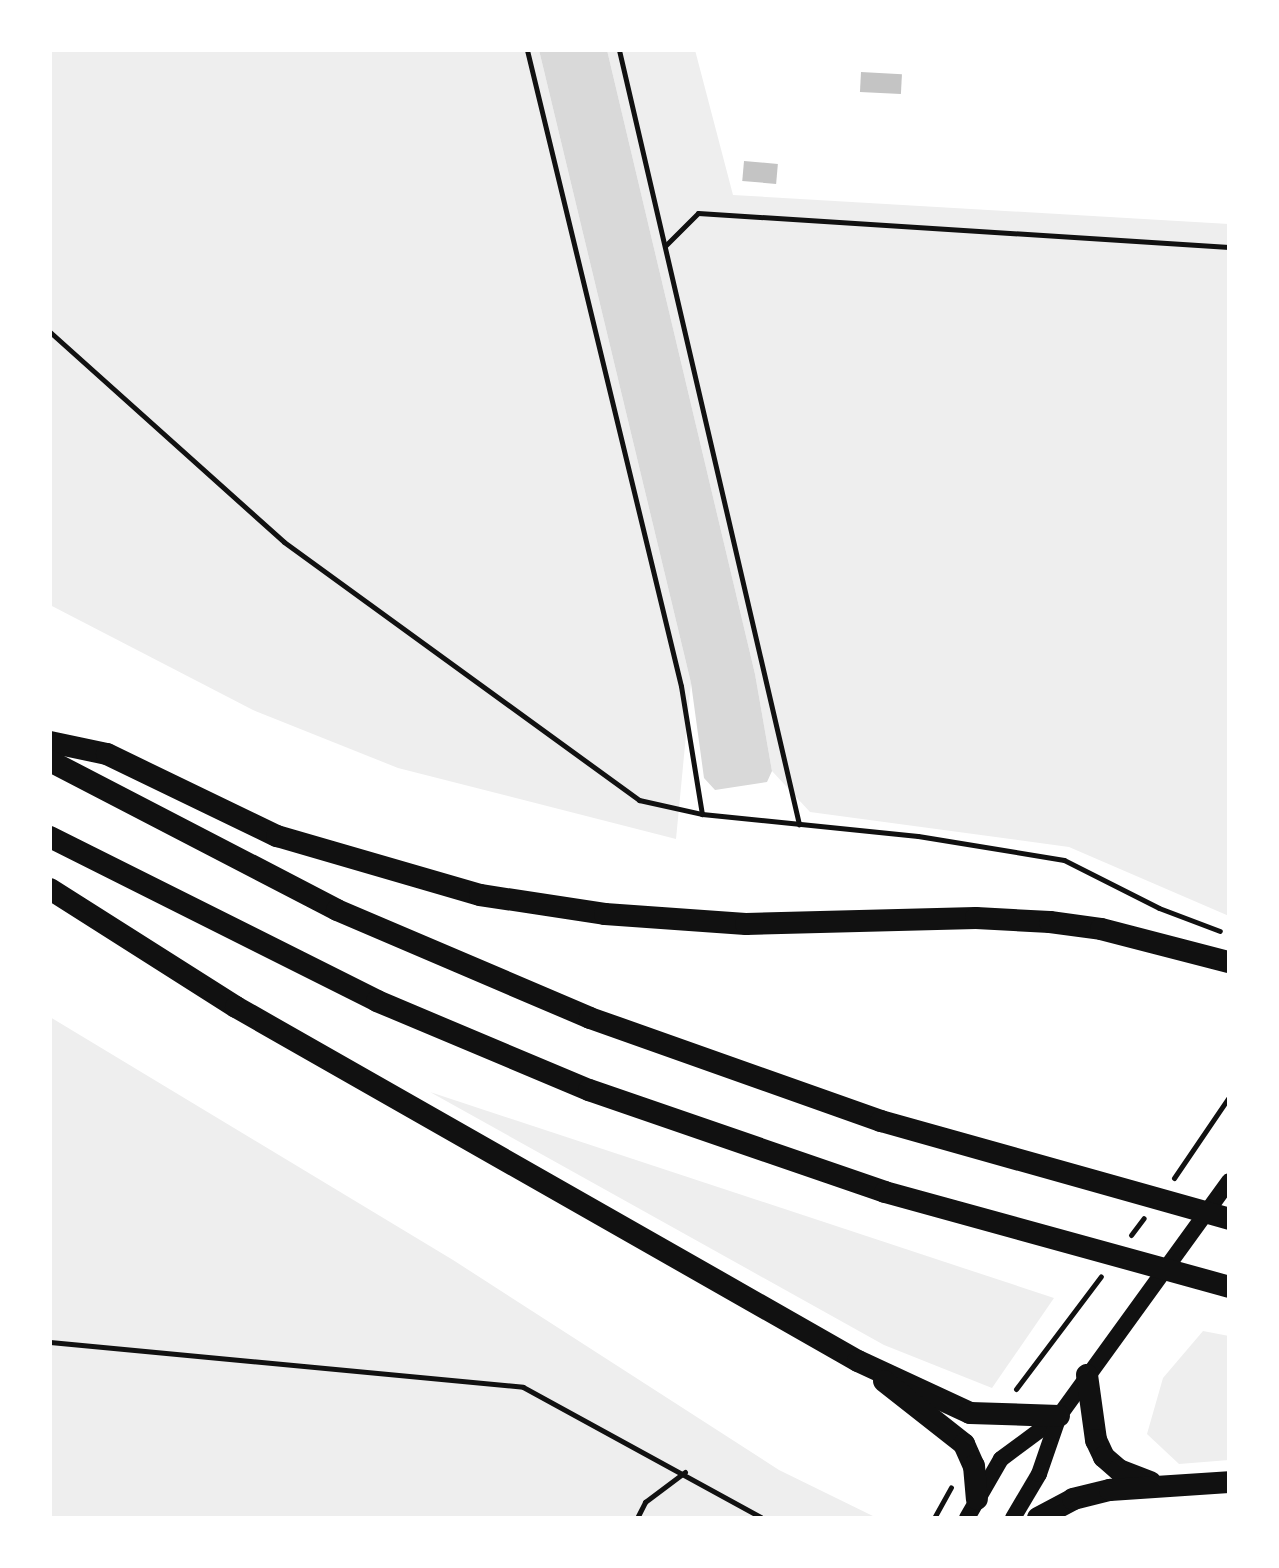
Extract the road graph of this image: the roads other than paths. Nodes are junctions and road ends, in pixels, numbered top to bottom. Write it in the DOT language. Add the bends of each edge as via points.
graph roads {
  1 [pos="50,742"];
  2 [pos="50,761"];
  3 [pos="50,837"];
  4 [pos="50,889"];
  5 [pos="1203,958"];
  6 [pos="1229,962"];
  7 [pos="1229,971"];
  8 [pos="1229,1181"];
  9 [pos="1229,1219"];
  10 [pos="1229,1287"];
  11 [pos="858,1361"];
  12 [pos="1087,1375"];
  13 [pos="1059,1416"];
  14 [pos="1229,1482"];
  15 [pos="1164,1486"];
  16 [pos="972,1508"];
  17 [pos="1013,1518"];
  18 [pos="1038,1518"];
  1 -- 5 [label="highway" via="107,754 277,836 480,895 605,914 731,923 976,918 1050,922 1101,929"];
  2 -- 9 [label="highway" via="337,910 590,1018 881,1121"];
  3 -- 10 [label="highway" via="377,1001 601,1095 899,1197"];
  4 -- 11 [label="highway" via="236,1007"];
  5 -- 6 [label="highway"];
  5 -- 7 [label="highway"];
  8 -- 12 [label="main road"];
  11 -- 13 [label="highway" via="970,1413"];
  11 -- 16 [label="highway" via="957,1435 970,1453"];
  12 -- 13 [label="main road"];
  12 -- 15 [label="highway" via="1096,1440 1104,1457 1135,1479"];
  13 -- 16 [label="main road" via="1001,1459"];
  13 -- 17 [label="main road" via="1039,1474"];
  14 -- 15 [label="highway"];
  15 -- 18 [label="highway" via="1090,1494"];
}
